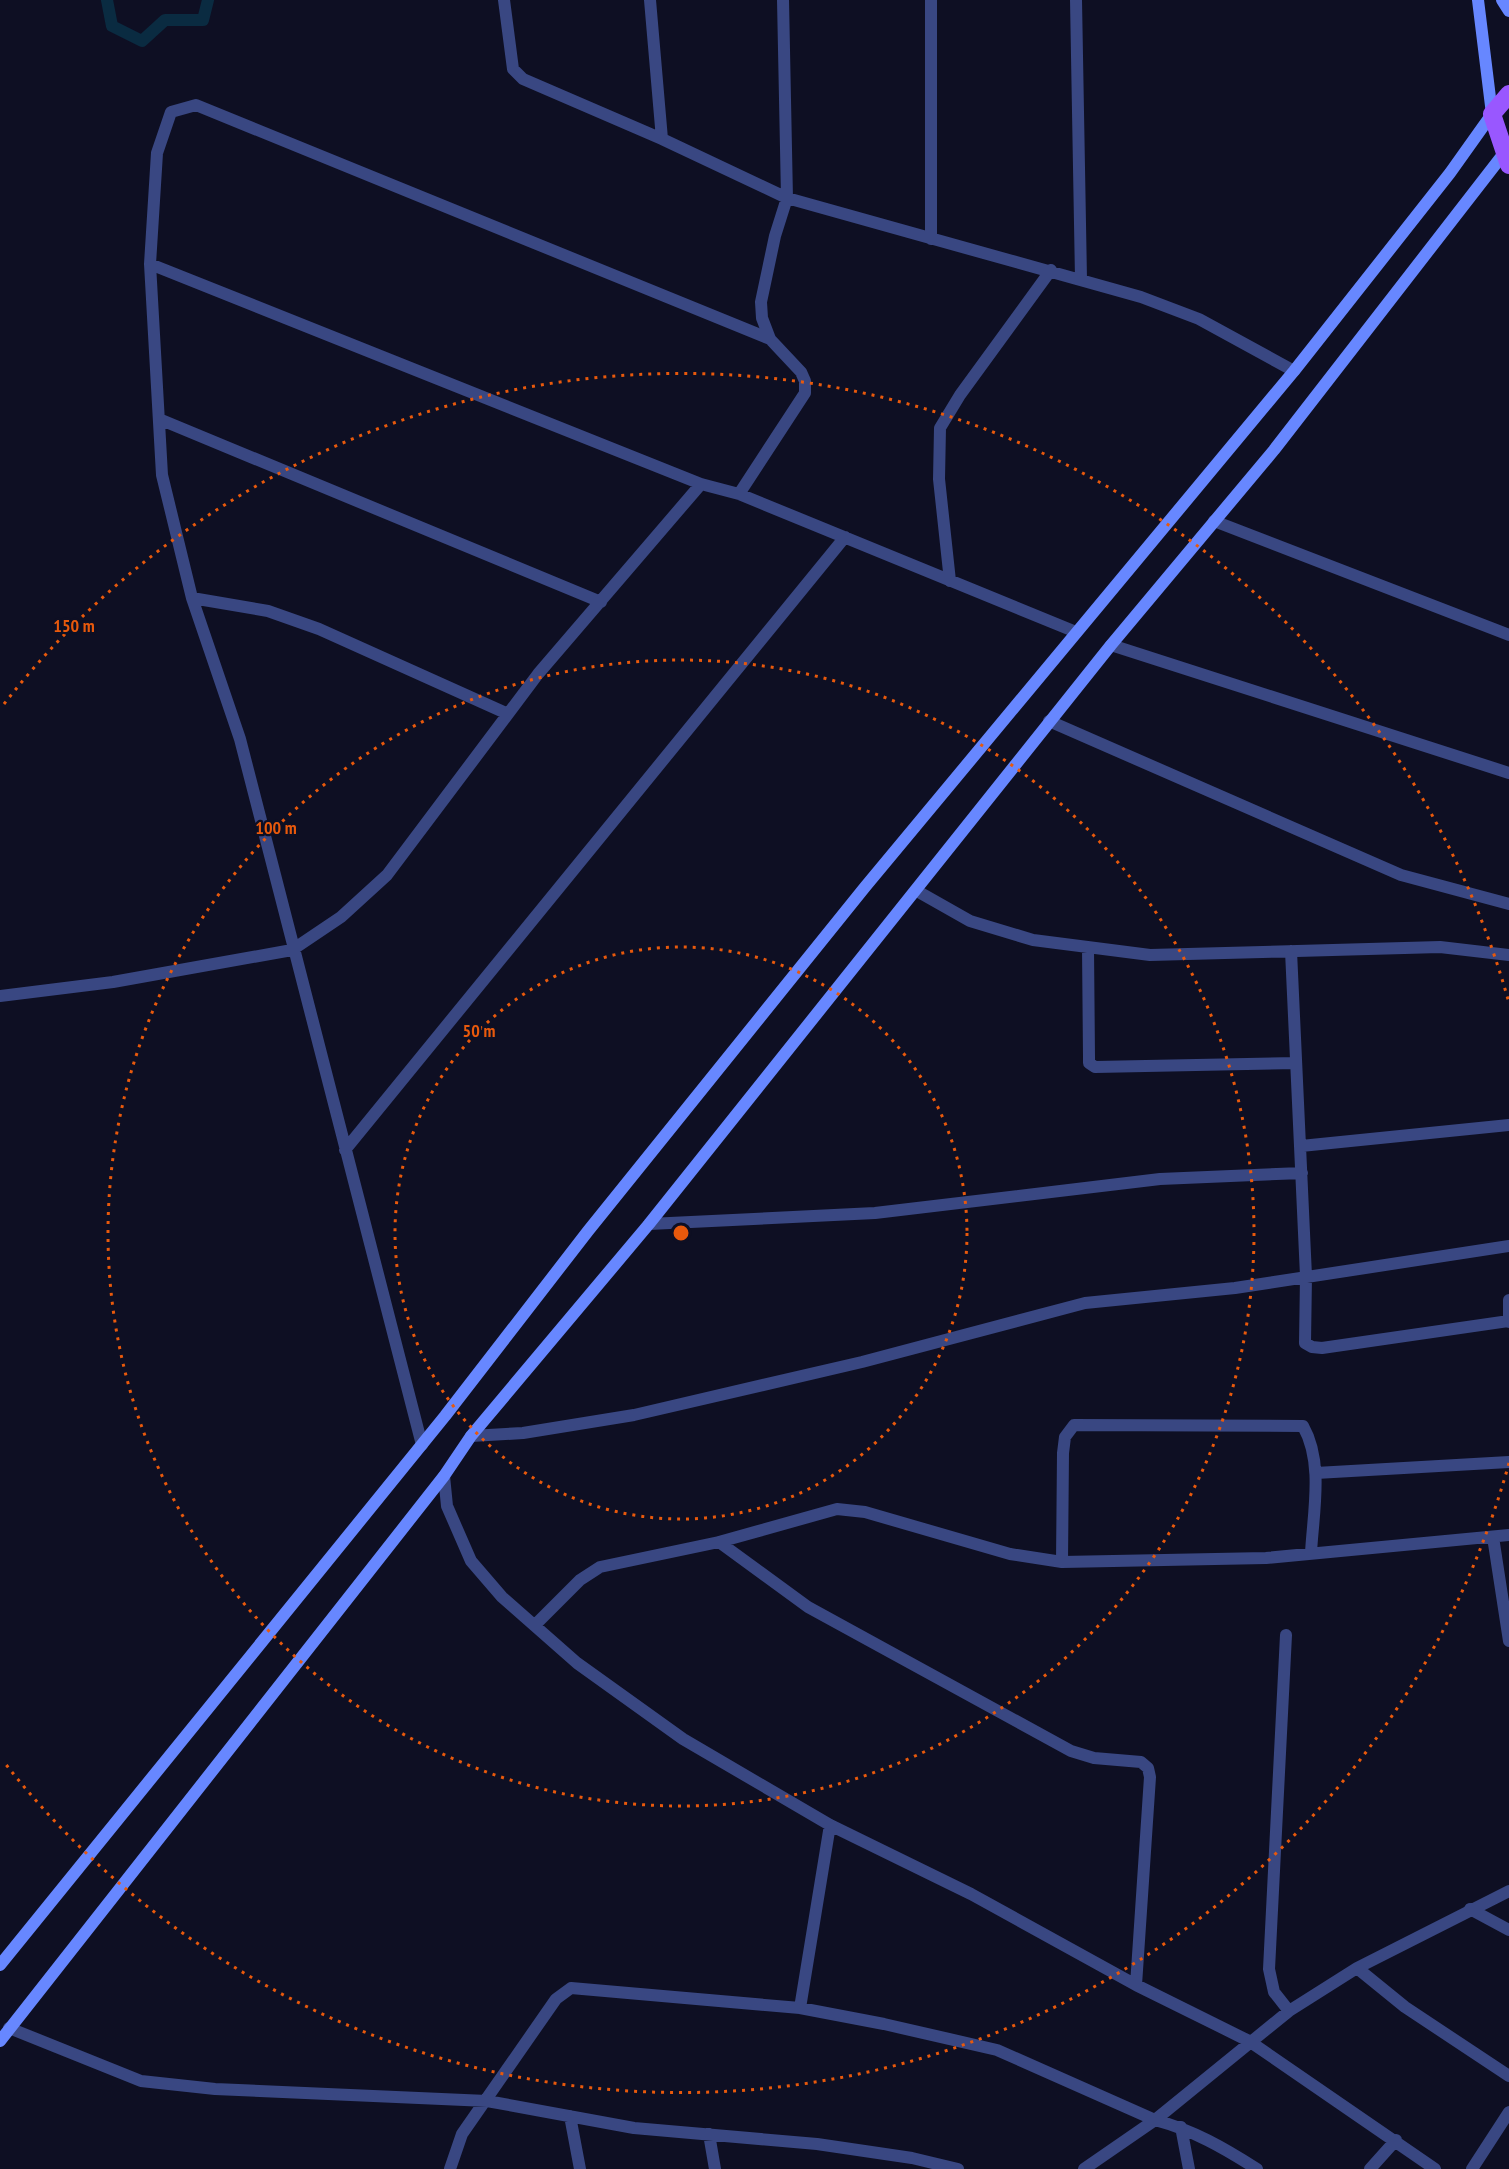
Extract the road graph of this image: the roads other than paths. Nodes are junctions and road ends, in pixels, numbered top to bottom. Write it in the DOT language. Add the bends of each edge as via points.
graph roads {
  1 [pos="504,0"];
  2 [pos="650,0"];
  3 [pos="783,0"];
  4 [pos="931,0"];
  5 [pos="1076,0"];
  6 [pos="1479,0"];
  7 [pos="1502,0"];
  8 [pos="1509,11"];
  9 [pos="1509,94"];
  10 [pos="1492,114"];
  11 [pos="662,139"];
  12 [pos="1508,154"];
  13 [pos="787,198"];
  14 [pos="931,238"];
  15 [pos="150,264"];
  16 [pos="1051,270"];
  17 [pos="1081,279"];
  18 [pos="770,339"];
  19 [pos="1294,371"];
  20 [pos="159,418"];
  21 [pos="701,484"];
  22 [pos="739,494"];
  23 [pos="1214,521"];
  24 [pos="846,537"];
  25 [pos="950,581"];
  26 [pos="192,598"];
  27 [pos="601,602"];
  28 [pos="1076,632"];
  29 [pos="1509,635"];
  30 [pos="1111,645"];
  31 [pos="508,714"];
  32 [pos="1049,721"];
  33 [pos="1509,773"];
  34 [pos="917,891"];
  35 [pos="1509,904"];
  36 [pos="1088,948"];
  37 [pos="292,950"];
  38 [pos="1291,951"];
  39 [pos="1509,955"];
  40 [pos="0,996"];
  41 [pos="1296,1063"];
  42 [pos="1509,1125"];
  43 [pos="1301,1146"];
  44 [pos="345,1150"];
  45 [pos="1302,1173"];
  46 [pos="649,1224"];
  47 [pos="1509,1246"];
  48 [pos="1306,1276"];
  49 [pos="1509,1300"];
  50 [pos="1509,1322"];
  51 [pos="471,1437"];
  52 [pos="422,1445"];
  53 [pos="1509,1462"];
  54 [pos="1316,1473"];
  55 [pos="444,1476"];
  56 [pos="1509,1535"];
  57 [pos="1493,1537"];
  58 [pos="719,1542"];
  59 [pos="1311,1553"];
  60 [pos="1062,1562"];
  61 [pos="535,1625"];
  62 [pos="1286,1635"];
  63 [pos="1509,1641"];
  64 [pos="830,1825"];
  65 [pos="1509,1891"];
  66 [pos="1470,1909"];
  67 [pos="1509,1930"];
  68 [pos="0,1965"];
  69 [pos="1357,1968"];
  70 [pos="1136,1985"];
  71 [pos="800,2008"];
  72 [pos="1288,2011"];
  73 [pos="9,2028"];
  74 [pos="0,2041"];
  75 [pos="1249,2041"];
  76 [pos="1509,2076"];
  77 [pos="487,2101"];
  78 [pos="1509,2112"];
  79 [pos="570,2116"];
  80 [pos="1155,2120"];
  81 [pos="1181,2127"];
  82 [pos="709,2134"];
  83 [pos="1395,2140"];
  84 [pos="450,2169"];
  85 [pos="580,2169"];
  86 [pos="714,2169"];
  87 [pos="958,2169"];
  88 [pos="1084,2169"];
  89 [pos="1189,2169"];
  90 [pos="1257,2169"];
  91 [pos="1370,2169"];
  92 [pos="1435,2169"];
  93 [pos="1472,2169"];
  1 -- 11 [label="street" via="513,69 523,79"];
  2 -- 11 [label="street"];
  3 -- 13 [label="street"];
  4 -- 14 [label="street"];
  5 -- 17 [label="street"];
  6 -- 10 [label="main road"];
  7 -- 8 [label="main road"];
  9 -- 10 [label="main road"];
  10 -- 12 [label="main road"];
  10 -- 19 [label="main road"];
  11 -- 13 [label="street"];
  12 -- 23 [label="main road"];
  13 -- 14 [label="street"];
  13 -- 18 [label="street" via="761,302"];
  14 -- 16 [label="street"];
  15 -- 18 [label="street" via="157,153 171,112 196,105"];
  15 -- 20 [label="street"];
  15 -- 21 [label="street"];
  16 -- 17 [label="street"];
  16 -- 25 [label="street" via="940,428 939,478"];
  17 -- 19 [label="street" via="1199,319"];
  18 -- 22 [label="street" via="801,372 805,393"];
  19 -- 28 [label="main road"];
  20 -- 26 [label="street" via="162,475"];
  20 -- 27 [label="street"];
  21 -- 22 [label="street"];
  21 -- 27 [label="street"];
  22 -- 24 [label="street"];
  23 -- 29 [label="street"];
  23 -- 30 [label="main road"];
  24 -- 25 [label="street"];
  24 -- 44 [label="street"];
  25 -- 28 [label="street"];
  26 -- 31 [label="street" via="268,611 319,629"];
  26 -- 37 [label="street" via="240,739"];
  27 -- 31 [label="street"];
  28 -- 52 [label="main road" via="588,1231"];
  30 -- 32 [label="main road"];
  30 -- 33 [label="street"];
  31 -- 37 [label="street" via="387,875 341,917"];
  32 -- 34 [label="main road"];
  32 -- 35 [label="street" via="1401,875"];
  34 -- 36 [label="street" via="970,921 1033,939"];
  34 -- 46 [label="main road"];
  36 -- 38 [label="street" via="1150,955"];
  36 -- 41 [label="street" via="1089,1063"];
  37 -- 40 [label="street" via="112,982"];
  37 -- 44 [label="street"];
  38 -- 39 [label="street" via="1440,947"];
  38 -- 41 [label="street"];
  41 -- 43 [label="street"];
  42 -- 43 [label="street"];
  43 -- 45 [label="street"];
  44 -- 52 [label="street"];
  45 -- 46 [label="street" via="1160,1179 875,1213"];
  45 -- 48 [label="street"];
  46 -- 51 [label="main road"];
  47 -- 48 [label="street"];
  48 -- 50 [label="street" via="1305,1343 1312,1347"];
  48 -- 51 [label="street" via="1235,1288 1085,1303 862,1362 634,1415"];
  49 -- 50 [label="street"];
  51 -- 55 [label="main road"];
  52 -- 68 [label="main road"];
  53 -- 54 [label="street"];
  54 -- 59 [label="street"];
  54 -- 60 [label="street" via="1310,1437 1303,1426 1074,1425 1065,1437 1063,1453"];
  55 -- 61 [label="street" via="447,1506 471,1561 502,1597"];
  55 -- 73 [label="main road"];
  56 -- 57 [label="street"];
  57 -- 59 [label="street"];
  57 -- 63 [label="street"];
  58 -- 60 [label="street" via="837,1509 865,1512 1010,1554"];
  58 -- 61 [label="street" via="600,1567 580,1580"];
  58 -- 70 [label="street" via="808,1607 1071,1751 1094,1758 1141,1762 1148,1768"];
  59 -- 60 [label="street" via="1266,1558"];
  61 -- 64 [label="street" via="577,1663 683,1739"];
  62 -- 72 [label="street" via="1269,1969 1274,1992"];
  64 -- 70 [label="street" via="971,1894"];
  64 -- 71 [label="street"];
  65 -- 66 [label="street"];
  66 -- 67 [label="street"];
  66 -- 69 [label="street"];
  69 -- 72 [label="street"];
  69 -- 76 [label="street" via="1405,2007"];
  70 -- 75 [label="street"];
  71 -- 77 [label="street" via="571,1988 556,1999"];
  71 -- 80 [label="street" via="997,2050"];
  72 -- 75 [label="street"];
  73 -- 74 [label="main road"];
  73 -- 77 [label="street" via="141,2081 216,2090"];
  75 -- 80 [label="street"];
  75 -- 83 [label="street"];
  77 -- 79 [label="street"];
  77 -- 84 [label="street" via="462,2134"];
  78 -- 93 [label="street"];
  79 -- 82 [label="street" via="634,2128"];
  79 -- 85 [label="street"];
  80 -- 81 [label="street"];
  80 -- 88 [label="street"];
  81 -- 89 [label="street"];
  81 -- 90 [label="street" via="1218,2144"];
  82 -- 86 [label="street"];
  82 -- 87 [label="street" via="817,2144"];
  83 -- 91 [label="street"];
  83 -- 92 [label="street"];
}
